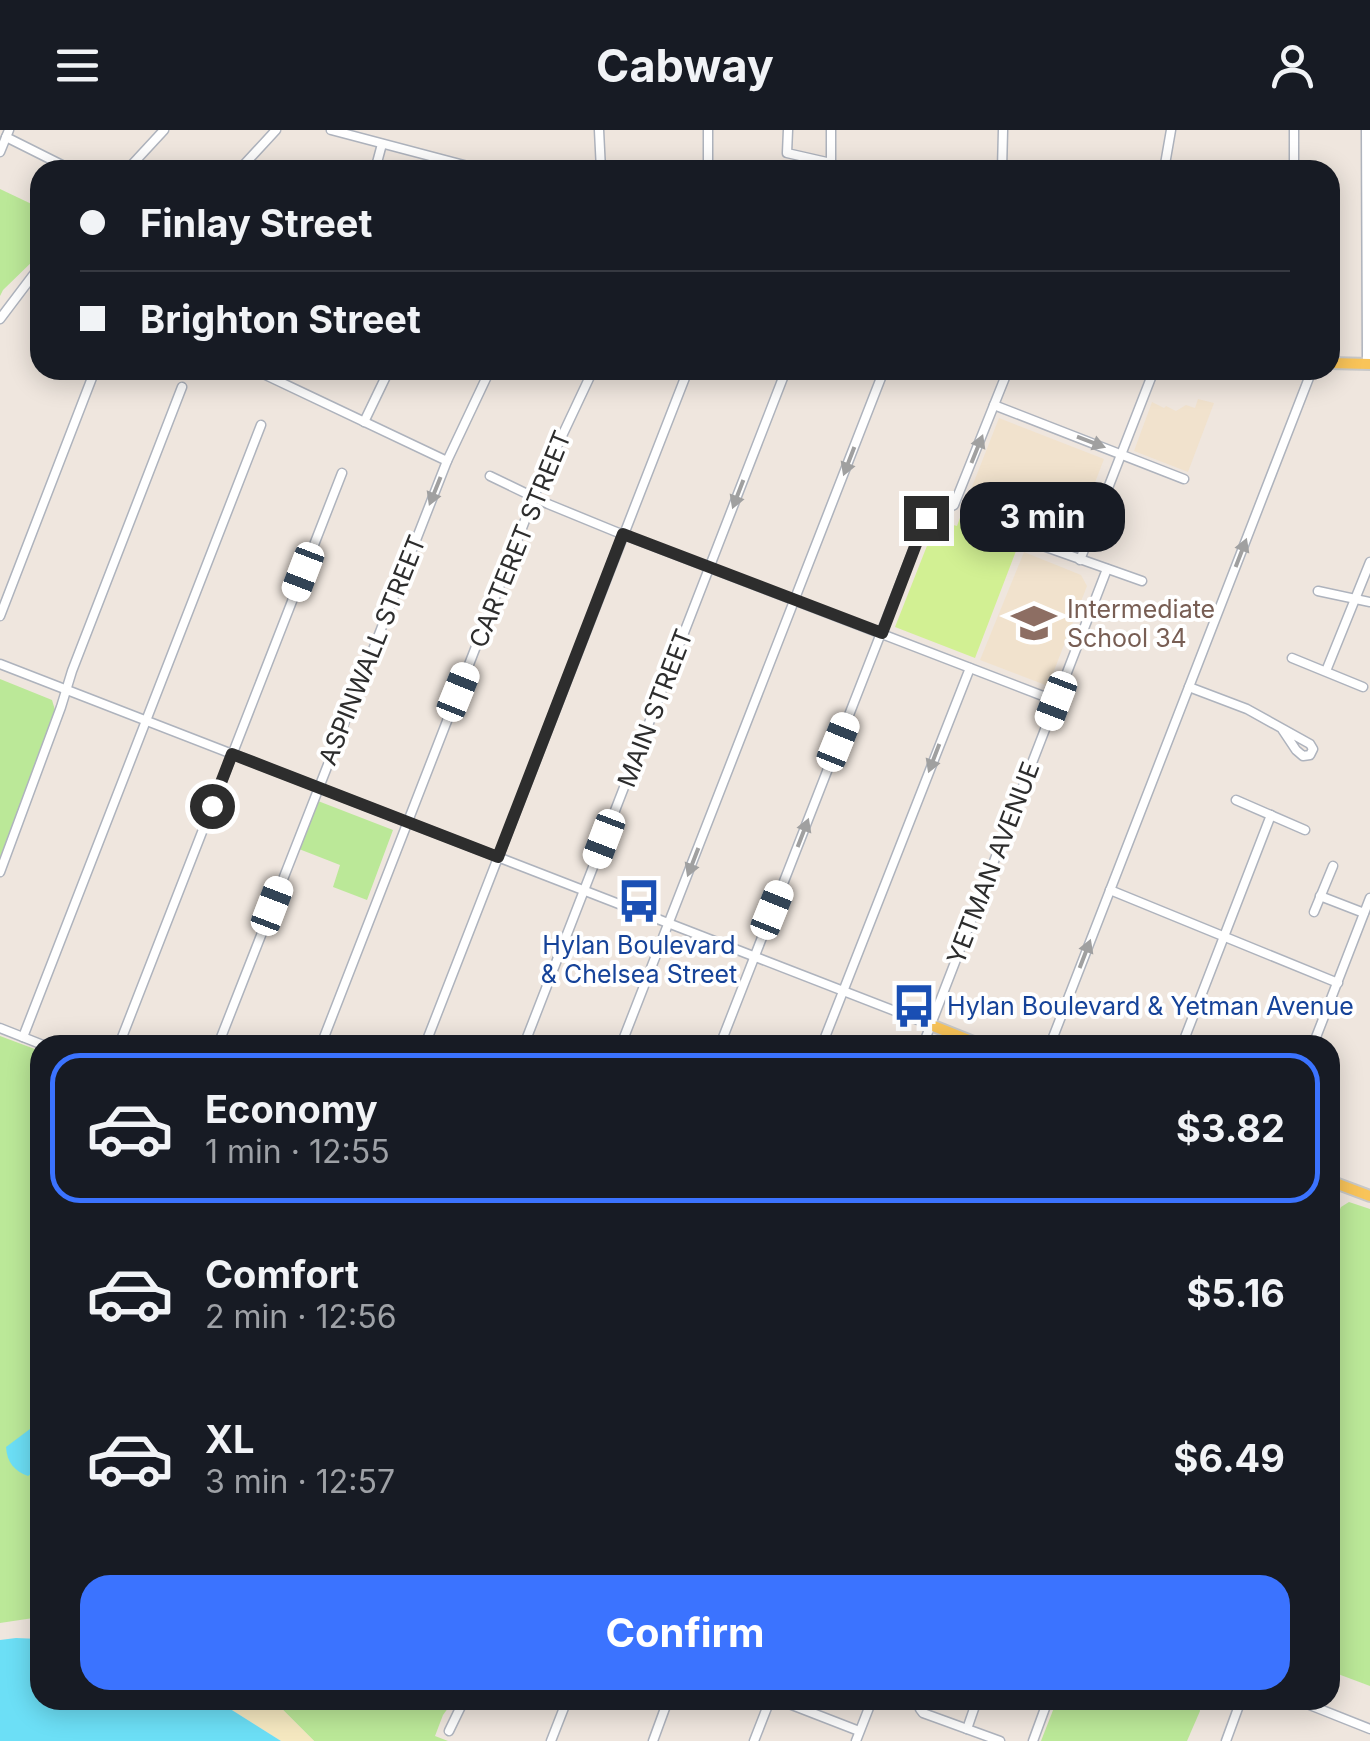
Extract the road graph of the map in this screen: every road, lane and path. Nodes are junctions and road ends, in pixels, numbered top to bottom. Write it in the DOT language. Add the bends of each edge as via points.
graph roads {
  1 [pos="162,130"];
  2 [pos="276,130"];
  3 [pos="330,130"];
  4 [pos="600,130"];
  5 [pos="708,130"];
  6 [pos="788,130"];
  7 [pos="830,130"];
  8 [pos="1002,130"];
  9 [pos="1171,130"];
  10 [pos="1294,130"];
  11 [pos="1366,130"];
  12 [pos="8,133"];
  13 [pos="382,144"];
  14 [pos="0,152"];
  15 [pos="55,160"];
  16 [pos="136,160"];
  17 [pos="249,160"];
  18 [pos="378,160"];
  19 [pos="440,160"];
  20 [pos="601,160"];
  21 [pos="708,160"];
  22 [pos="809,160"];
  23 [pos="831,160"];
  24 [pos="1002,160"];
  25 [pos="1166,160"];
  26 [pos="1294,160"];
  27 [pos="30,280"];
  28 [pos="0,319"];
  29 [pos="1340,363"];
  30 [pos="1368,364"];
  31 [pos="91,380"];
  32 [pos="276,380"];
  33 [pos="284,380"];
  34 [pos="384,380"];
  35 [pos="485,380"];
  36 [pos="588,380"];
  37 [pos="684,380"];
  38 [pos="782,380"];
  39 [pos="880,380"];
  40 [pos="1004,380"];
  41 [pos="1150,380"];
  42 [pos="1308,380"];
  43 [pos="282,383"];
  44 [pos="182,388"];
  45 [pos="994,405"];
  46 [pos="364,422"];
  47 [pos="261,425"];
  48 [pos="1122,454"];
  49 [pos="447,462"];
  50 [pos="342,473"];
  51 [pos="490,476"];
  52 [pos="1184,479"];
  53 [pos="534,497"];
  54 [pos="623,534"];
  55 [pos="1029,541"];
  56 [pos="1080,560"];
  57 [pos="1370,562"];
  58 [pos="710,567"];
  59 [pos="1106,569"];
  60 [pos="1142,581"];
  61 [pos="1318,591"];
  62 [pos="795,599"];
  63 [pos="1356,599"];
  64 [pos="1370,602"];
  65 [pos="0,616"];
  66 [pos="882,633"];
  67 [pos="1292,658"];
  68 [pos="0,664"];
  69 [pos="970,668"];
  70 [pos="1326,672"];
  71 [pos="1189,687"];
  72 [pos="1363,687"];
  73 [pos="66,690"];
  74 [pos="1056,701"];
  75 [pos="146,720"];
  76 [pos="1282,729"];
  77 [pos="232,754"];
  78 [pos="318,787"];
  79 [pos="1236,800"];
  80 [pos="1271,815"];
  81 [pos="407,822"];
  82 [pos="1306,830"];
  83 [pos="498,857"];
  84 [pos="1332,866"];
  85 [pos="0,872"];
  86 [pos="584,890"];
  87 [pos="1110,890"];
  88 [pos="1320,896"];
  89 [pos="1370,898"];
  90 [pos="1314,912"];
  91 [pos="1364,913"];
  92 [pos="669,924"];
  93 [pos="1364,927"];
  94 [pos="1224,936"];
  95 [pos="754,957"];
  96 [pos="1338,983"];
  97 [pos="843,991"];
  98 [pos="930,1025"];
  99 [pos="0,1028"];
  100 [pos="123,1035"];
  101 [pos="222,1035"];
  102 [pos="325,1035"];
  103 [pos="429,1035"];
  104 [pos="528,1035"];
  105 [pos="625,1035"];
  106 [pos="724,1035"];
  107 [pos="826,1035"];
  108 [pos="926,1035"];
  109 [pos="956,1035"];
  110 [pos="1054,1035"];
  111 [pos="1186,1035"];
  112 [pos="1317,1035"];
  113 [pos="23,1037"];
  114 [pos="30,1040"];
  115 [pos="1340,1184"];
  116 [pos="1370,1196"];
  117 [pos="459,1710"];
  118 [pos="563,1710"];
  119 [pos="664,1710"];
  120 [pos="766,1710"];
  121 [pos="801,1710"];
  122 [pos="868,1710"];
  123 [pos="920,1710"];
  124 [pos="973,1710"];
  125 [pos="1044,1710"];
  126 [pos="1237,1710"];
  127 [pos="1323,1710"];
  128 [pos="967,1728"];
  129 [pos="1370,1728"];
  130 [pos="449,1732"];
  131 [pos="858,1736"];
  132 [pos="551,1741"];
  133 [pos="653,1741"];
  134 [pos="754,1741"];
  135 [pos="1000,1741"];
  136 [pos="1032,1741"];
  137 [pos="1226,1741"];
  1 -- 16 [label="street"];
  2 -- 17 [label="street"];
  3 -- 13 [label="street"];
  4 -- 20 [label="street"];
  5 -- 21 [label="street"];
  6 -- 22 [label="street" via="787,153"];
  7 -- 23 [label="street"];
  8 -- 24 [label="street"];
  9 -- 25 [label="street"];
  10 -- 26 [label="street"];
  11 -- 30 [label="street"];
  12 -- 14 [label="street"];
  12 -- 15 [label="street"];
  13 -- 18 [label="street"];
  13 -- 19 [label="street"];
  27 -- 28 [label="street"];
  29 -- 30 [label="main road"];
  31 -- 65 [label="street"];
  32 -- 43 [label="street"];
  33 -- 43 [label="street"];
  34 -- 46 [label="street"];
  35 -- 49 [label="street, ASPINWALL STREET"];
  36 -- 53 [label="street, CARTERET STREET"];
  37 -- 54 [label="street"];
  38 -- 58 [label="street, MAIN STREET, one-way"];
  39 -- 62 [label="street, one-way"];
  40 -- 45 [label="street"];
  41 -- 48 [label="street"];
  71 -- 42 [label="street, one-way"];
  43 -- 46 [label="street"];
  44 -- 73 [label="street"];
  45 -- 48 [label="street, one-way"];
  66 -- 45 [label="street, one-way" via="926,518 954,505"];
  46 -- 49 [label="street"];
  47 -- 75 [label="street"];
  48 -- 52 [label="street"];
  48 -- 56 [label="street"];
  49 -- 78 [label="street, ASPINWALL STREET, one-way"];
  50 -- 77 [label="street"];
  51 -- 53 [label="street"];
  53 -- 54 [label="street"];
  53 -- 81 [label="street, CARTERET STREET"];
  54 -- 58 [label="street"];
  54 -- 83 [label="street"];
  55 -- 56 [label="street"];
  56 -- 59 [label="street"];
  57 -- 63 [label="street"];
  58 -- 62 [label="street"];
  58 -- 86 [label="street, MAIN STREET"];
  59 -- 60 [label="street"];
  59 -- 74 [label="street, YETMAN AVENUE"];
  61 -- 63 [label="street"];
  62 -- 66 [label="street"];
  62 -- 92 [label="street, one-way"];
  63 -- 64 [label="street"];
  63 -- 70 [label="street"];
  66 -- 69 [label="street"];
  95 -- 66 [label="street, one-way"];
  67 -- 70 [label="street"];
  68 -- 73 [label="street"];
  69 -- 74 [label="street"];
  69 -- 97 [label="street, one-way"];
  70 -- 72 [label="street"];
  71 -- 76 [label="street"];
  71 -- 87 [label="street"];
  73 -- 75 [label="street"];
  73 -- 85 [label="street"];
  74 -- 98 [label="street, YETMAN AVENUE"];
  75 -- 77 [label="street"];
  75 -- 113 [label="street"];
  77 -- 78 [label="street"];
  77 -- 100 [label="street"];
  78 -- 81 [label="street"];
  78 -- 101 [label="street, ASPINWALL STREET"];
  79 -- 80 [label="street"];
  80 -- 82 [label="street"];
  80 -- 94 [label="street"];
  81 -- 83 [label="street"];
  81 -- 102 [label="street, CARTERET STREET"];
  83 -- 86 [label="street"];
  83 -- 103 [label="street"];
  84 -- 88 [label="street"];
  86 -- 92 [label="street"];
  86 -- 104 [label="street, MAIN STREET"];
  87 -- 94 [label="street"];
  110 -- 87 [label="street, one-way"];
  88 -- 90 [label="street"];
  88 -- 91 [label="street"];
  89 -- 91 [label="street"];
  91 -- 93 [label="street"];
  92 -- 95 [label="street"];
  92 -- 105 [label="street"];
  93 -- 96 [label="street"];
  94 -- 96 [label="street"];
  94 -- 111 [label="street"];
  95 -- 97 [label="street"];
  95 -- 106 [label="street"];
  96 -- 112 [label="street"];
  97 -- 98 [label="street"];
  97 -- 107 [label="street"];
  98 -- 108 [label="street, YETMAN AVENUE"];
  98 -- 109 [label="main road"];
  99 -- 113 [label="street"];
  113 -- 114 [label="street"];
  115 -- 116 [label="main road"];
  117 -- 130 [label="street"];
  118 -- 132 [label="street"];
  119 -- 133 [label="street"];
  120 -- 134 [label="street"];
  121 -- 131 [label="street"];
  122 -- 131 [label="street"];
  123 -- 128 [label="street"];
  124 -- 128 [label="street"];
  125 -- 136 [label="street"];
  126 -- 137 [label="street"];
  127 -- 129 [label="street"];
  128 -- 135 [label="street"];
}
